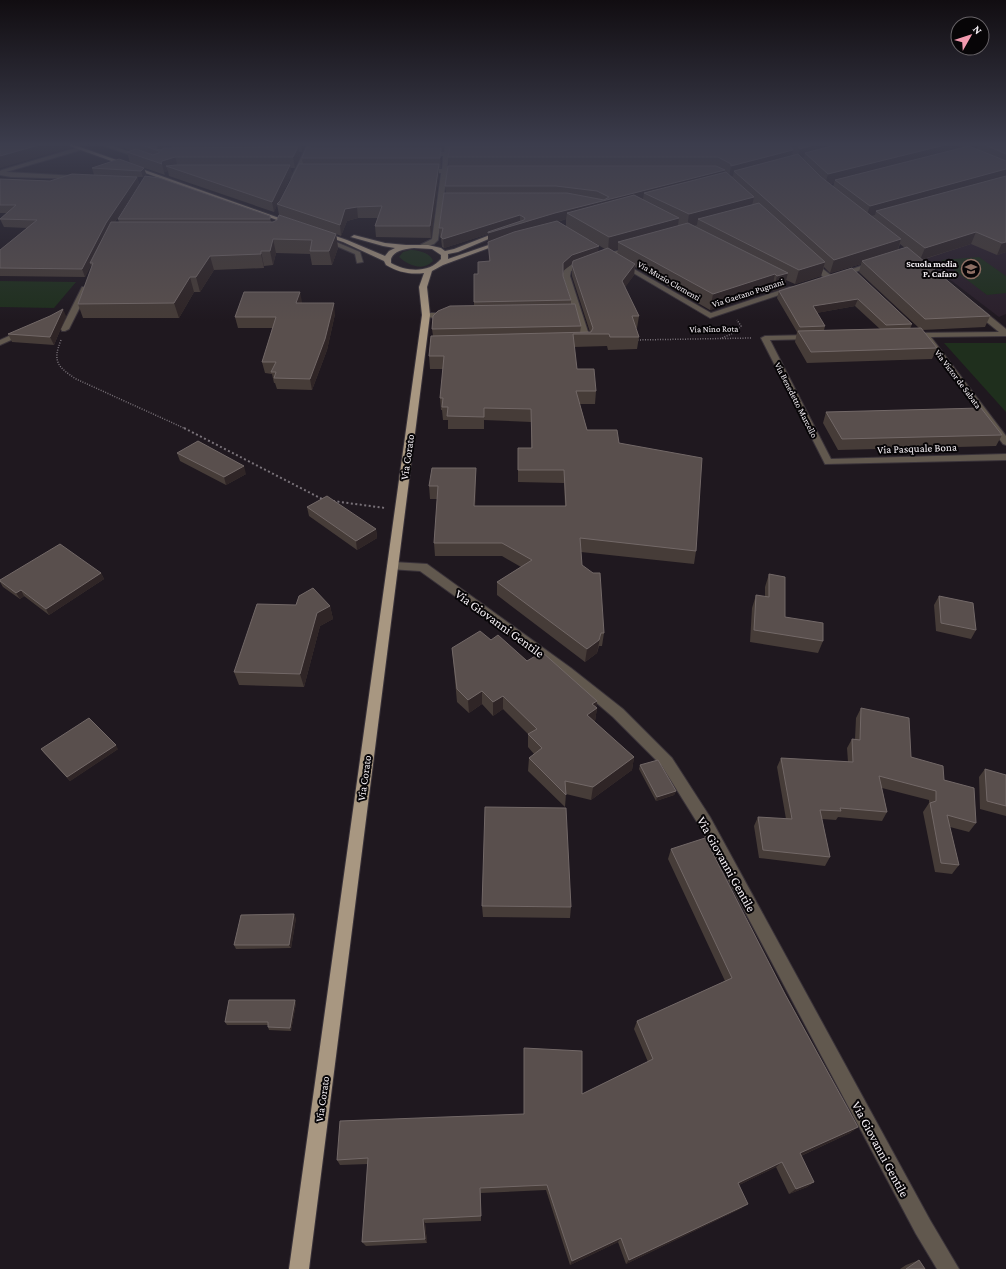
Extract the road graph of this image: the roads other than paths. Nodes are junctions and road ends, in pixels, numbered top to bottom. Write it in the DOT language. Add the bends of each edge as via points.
graph roads {
  1 [pos="216,202"];
  2 [pos="237,202"];
  3 [pos="248,202"];
  4 [pos="441,202"];
  5 [pos="298,219"];
  6 [pos="303,227"];
  7 [pos="293,229"];
  8 [pos="317,231"];
  9 [pos="506,232"];
  10 [pos="511,238"];
  11 [pos="644,245"];
  12 [pos="422,246"];
  13 [pos="405,247"];
  14 [pos="443,253"];
  15 [pos="604,254"];
  16 [pos="805,256"];
  17 [pos="386,260"];
  18 [pos="885,260"];
  19 [pos="359,262"];
  20 [pos="443,263"];
  21 [pos="429,269"];
  22 [pos="400,270"];
  23 [pos="88,282"];
  24 [pos="417,283"];
  25 [pos="795,287"];
  26 [pos="968,303"];
  27 [pos="77,304"];
  28 [pos="64,312"];
  29 [pos="456,314"];
  30 [pos="426,315"];
  31 [pos="710,316"];
  32 [pos="909,324"];
  33 [pos="65,329"];
  34 [pos="29,330"];
  35 [pos="1006,333"];
  36 [pos="905,335"];
  37 [pos="922,335"];
  38 [pos="819,337"];
  39 [pos="572,341"];
  40 [pos="0,343"];
  41 [pos="1006,442"];
  42 [pos="1006,457"];
  43 [pos="828,462"];
  44 [pos="392,566"];
  45 [pos="299,1269"];
  46 [pos="949,1269"];
  1 -- 7 [label="street"];
  2 -- 6 [label="main road"];
  3 -- 5 [label="main road"];
  4 -- 12 [label="street" via="436,240"];
  8 -- 13 [label="main road"];
  8 -- 17 [label="main road"];
  8 -- 19 [label="street" via="331,241 358,253"];
  9 -- 14 [label="main road" via="456,251"];
  10 -- 20 [label="main road"];
  11 -- 15 [label="street"];
  12 -- 13 [label="main road"];
  12 -- 14 [label="main road"];
  13 -- 17 [label="main road" via="391,252"];
  14 -- 20 [label="main road" via="446,256"];
  15 -- 31 [label="street, Via Muzio Clementi"];
  15 -- 39 [label="street" via="568,270 566,276 574,312 587,341"];
  16 -- 18 [label="street" via="825,279 854,273"];
  17 -- 22 [label="main road" via="388,264"];
  20 -- 21 [label="main road"];
  21 -- 22 [label="main road"];
  21 -- 24 [label="main road, Via Corato"];
  22 -- 24 [label="main road"];
  23 -- 27 [label="street"];
  24 -- 30 [label="main road, Via Corato"];
  25 -- 31 [label="street, Via Gaetano Pugnani"];
  26 -- 35 [label="street"];
  27 -- 28 [label="street"];
  27 -- 33 [label="street"];
  29 -- 30 [label="street"];
  30 -- 44 [label="main road, Via Corato" via="426,345"];
  32 -- 37 [label="street, Via Victor de Sabata"];
  34 -- 40 [label="street"];
  35 -- 37 [label="street"];
  36 -- 37 [label="street"];
  37 -- 41 [label="street, Via Victor de Sabata"];
  38 -- 43 [label="street, Via Benedetto Marcello" via="765,338"];
  42 -- 43 [label="street, Via Pasquale Bona"];
  44 -- 45 [label="main road, Via Corato"];
  44 -- 46 [label="street, Via Giovanni Gentile" via="423,568 567,671 618,713 667,762 705,822 923,1227"];
}
